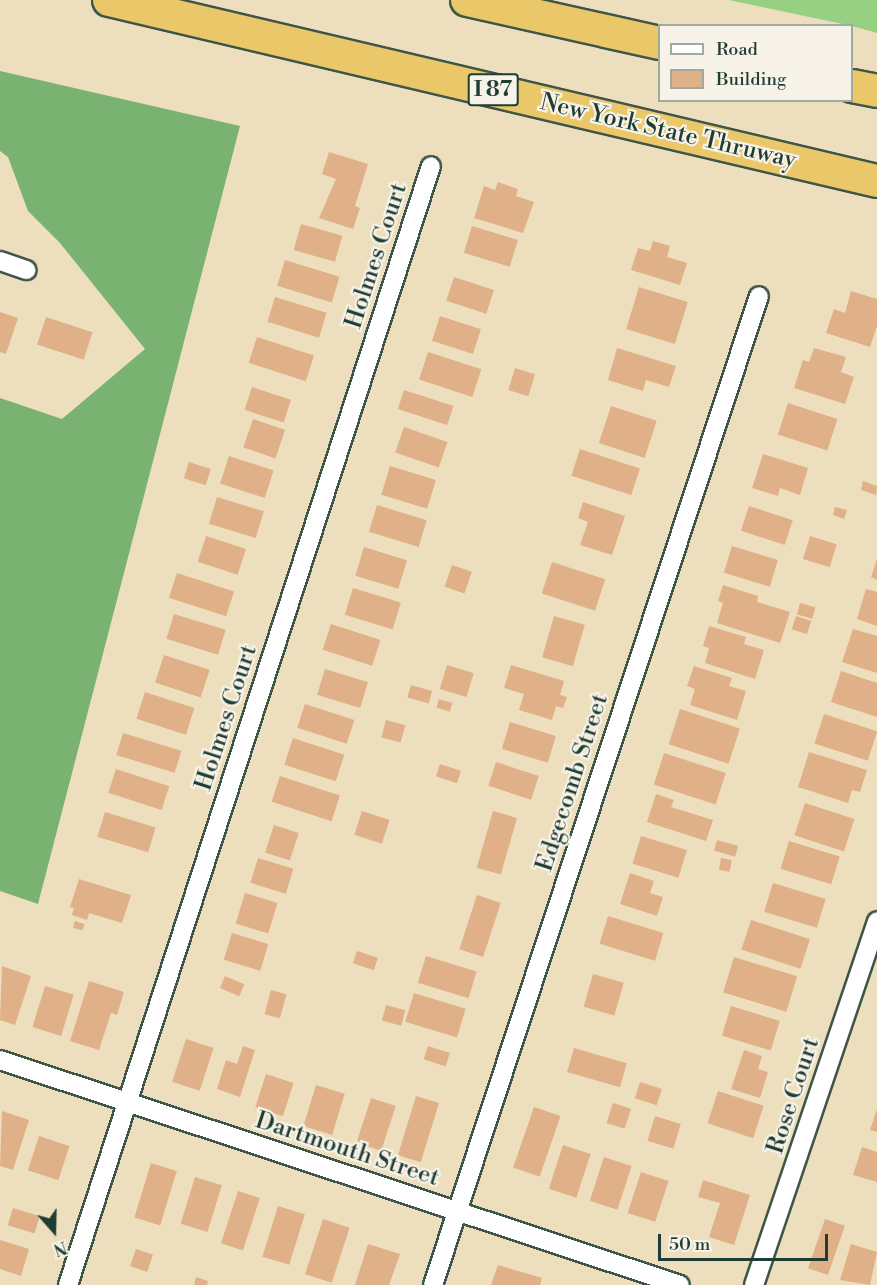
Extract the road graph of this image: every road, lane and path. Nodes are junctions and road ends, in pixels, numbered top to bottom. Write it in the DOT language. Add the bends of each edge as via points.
graph roads {
  1 [pos="109,0"];
  2 [pos="467,0"];
  3 [pos="658,43"];
  4 [pos="853,86"];
  5 [pos="877,92"];
  6 [pos="431,166"];
  7 [pos="877,181"];
  8 [pos="0,261"];
  9 [pos="26,270"];
  10 [pos="759,296"];
  11 [pos="877,921"];
  12 [pos="0,1060"];
  13 [pos="127,1102"];
  14 [pos="457,1211"];
  15 [pos="68,1285"];
  16 [pos="433,1285"];
  17 [pos="680,1285"];
  18 [pos="754,1285"];
  1 -- 7 [label="highway, New York State Thruway / I 87"];
  2 -- 3 [label="highway"];
  4 -- 5 [label="highway"];
  6 -- 13 [label="street, Holmes Court"];
  8 -- 9 [label="street"];
  10 -- 14 [label="street, Edgecomb Street"];
  11 -- 18 [label="street, Rose Court"];
  12 -- 13 [label="street, Dartmouth Street"];
  13 -- 14 [label="street, Dartmouth Street"];
  13 -- 15 [label="street, Holmes Court"];
  14 -- 16 [label="street, Edgecomb Street"];
  14 -- 17 [label="street, Dartmouth Street"];
}
